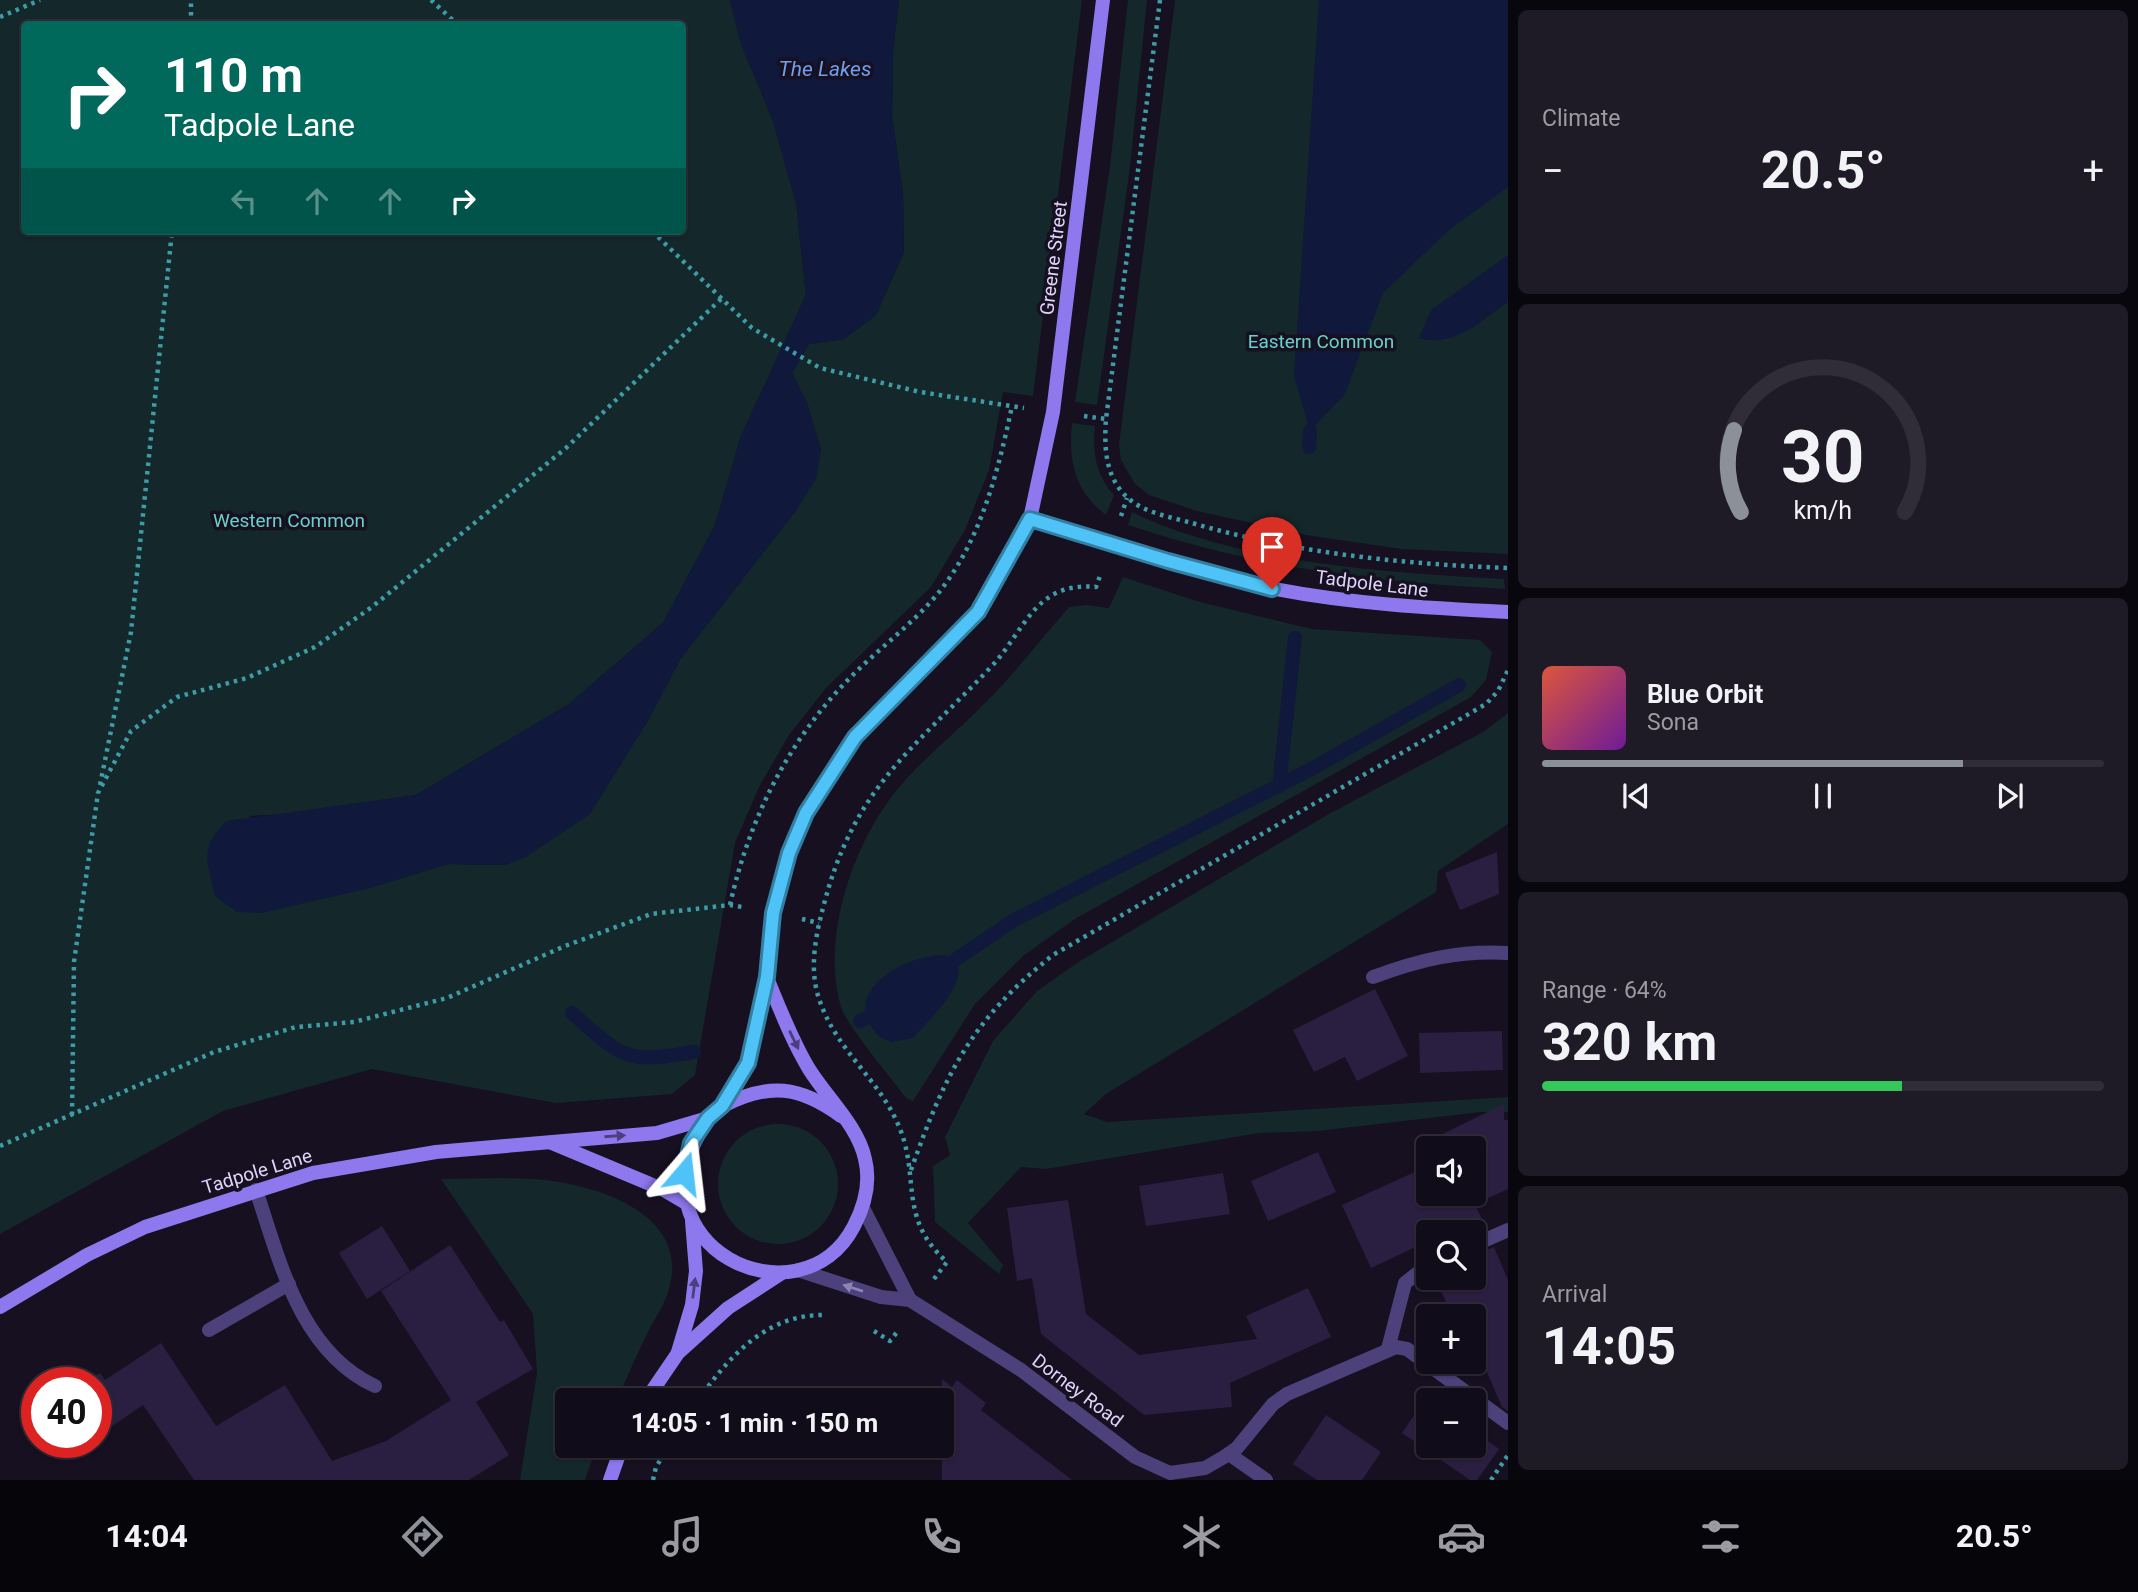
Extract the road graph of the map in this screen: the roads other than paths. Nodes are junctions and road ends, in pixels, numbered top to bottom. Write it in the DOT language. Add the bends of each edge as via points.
graph roads {
  1 [pos="1103,0"];
  2 [pos="1030,519"];
  3 [pos="1508,612"];
  4 [pos="1508,953"];
  5 [pos="767,977"];
  6 [pos="1373,977"];
  7 [pos="722,1106"];
  8 [pos="841,1116"];
  9 [pos="708,1118"];
  10 [pos="547,1141"];
  11 [pos="256,1190"];
  12 [pos="686,1203"];
  13 [pos="863,1208"];
  14 [pos="692,1220"];
  15 [pos="1508,1230"];
  16 [pos="1486,1240"];
  17 [pos="798,1270"];
  18 [pos="782,1273"];
  19 [pos="1416,1274"];
  20 [pos="289,1284"];
  21 [pos="910,1300"];
  22 [pos="0,1307"];
  23 [pos="209,1330"];
  24 [pos="1388,1349"];
  25 [pos="678,1353"];
  26 [pos="374,1386"];
  27 [pos="654,1388"];
  28 [pos="1508,1423"];
  29 [pos="1229,1454"];
  30 [pos="618,1458"];
  31 [pos="1153,1474"];
  32 [pos="610,1480"];
  33 [pos="1266,1480"];
  1 -- 2 [label="street, Greene Street" via="1053,412"];
  2 -- 3 [label="street, Tadpole Lane" via="1219,575 1322,598"];
  2 -- 5 [label="street, Tadpole Lane" via="978,612 855,737 806,813 789,853 773,913"];
  4 -- 6 [label="street" via="1460,952 1422,959"];
  5 -- 7 [label="street, Tadpole Lane" via="748,1063"];
  5 -- 8 [label="street, Tadpole Lane, one-way" via="807,1065"];
  7 -- 8 [label="street, Tadpole Lane" via="745,1094 770,1089 796,1091"];
  7 -- 9 [label="street, Tadpole Lane"];
  8 -- 13 [label="street, Tadpole Lane" via="865,1159"];
  10 -- 9 [label="street, Tadpole Lane, one-way" via="657,1133"];
  9 -- 12 [label="street, Tadpole Lane" via="691,1143 684,1173"];
  10 -- 11 [label="street, Tadpole Lane" via="360,1163"];
  10 -- 12 [label="street, Tadpole Lane"];
  11 -- 20 [label="street"];
  11 -- 22 [label="street, Tadpole Lane" via="145,1227 87,1255"];
  12 -- 14 [label="street, Tadpole Lane"];
  13 -- 17 [label="street, Tadpole Lane" via="849,1236 826,1258"];
  13 -- 21 [label="street"];
  14 -- 18 [label="street, Tadpole Lane" via="707,1243 729,1261"];
  25 -- 14 [label="street, one-way" via="692,1305 696,1270"];
  15 -- 16 [label="street"];
  17 -- 18 [label="street, Tadpole Lane"];
  21 -- 17 [label="street, Dorney Road, one-way" via="881,1297"];
  18 -- 25 [label="street" via="728,1308"];
  19 -- 24 [label="street" via="1405,1283"];
  20 -- 23 [label="street"];
  20 -- 26 [label="street" via="321,1344 354,1377"];
  21 -- 31 [label="street, Dorney Road" via="1021,1370"];
  24 -- 28 [label="street" via="1407,1349"];
  24 -- 29 [label="street, Dorney Road" via="1287,1394"];
  25 -- 27 [label="street"];
  29 -- 31 [label="street, Dorney Road" via="1205,1468"];
  29 -- 33 [label="street"];
  30 -- 32 [label="street"];
}
